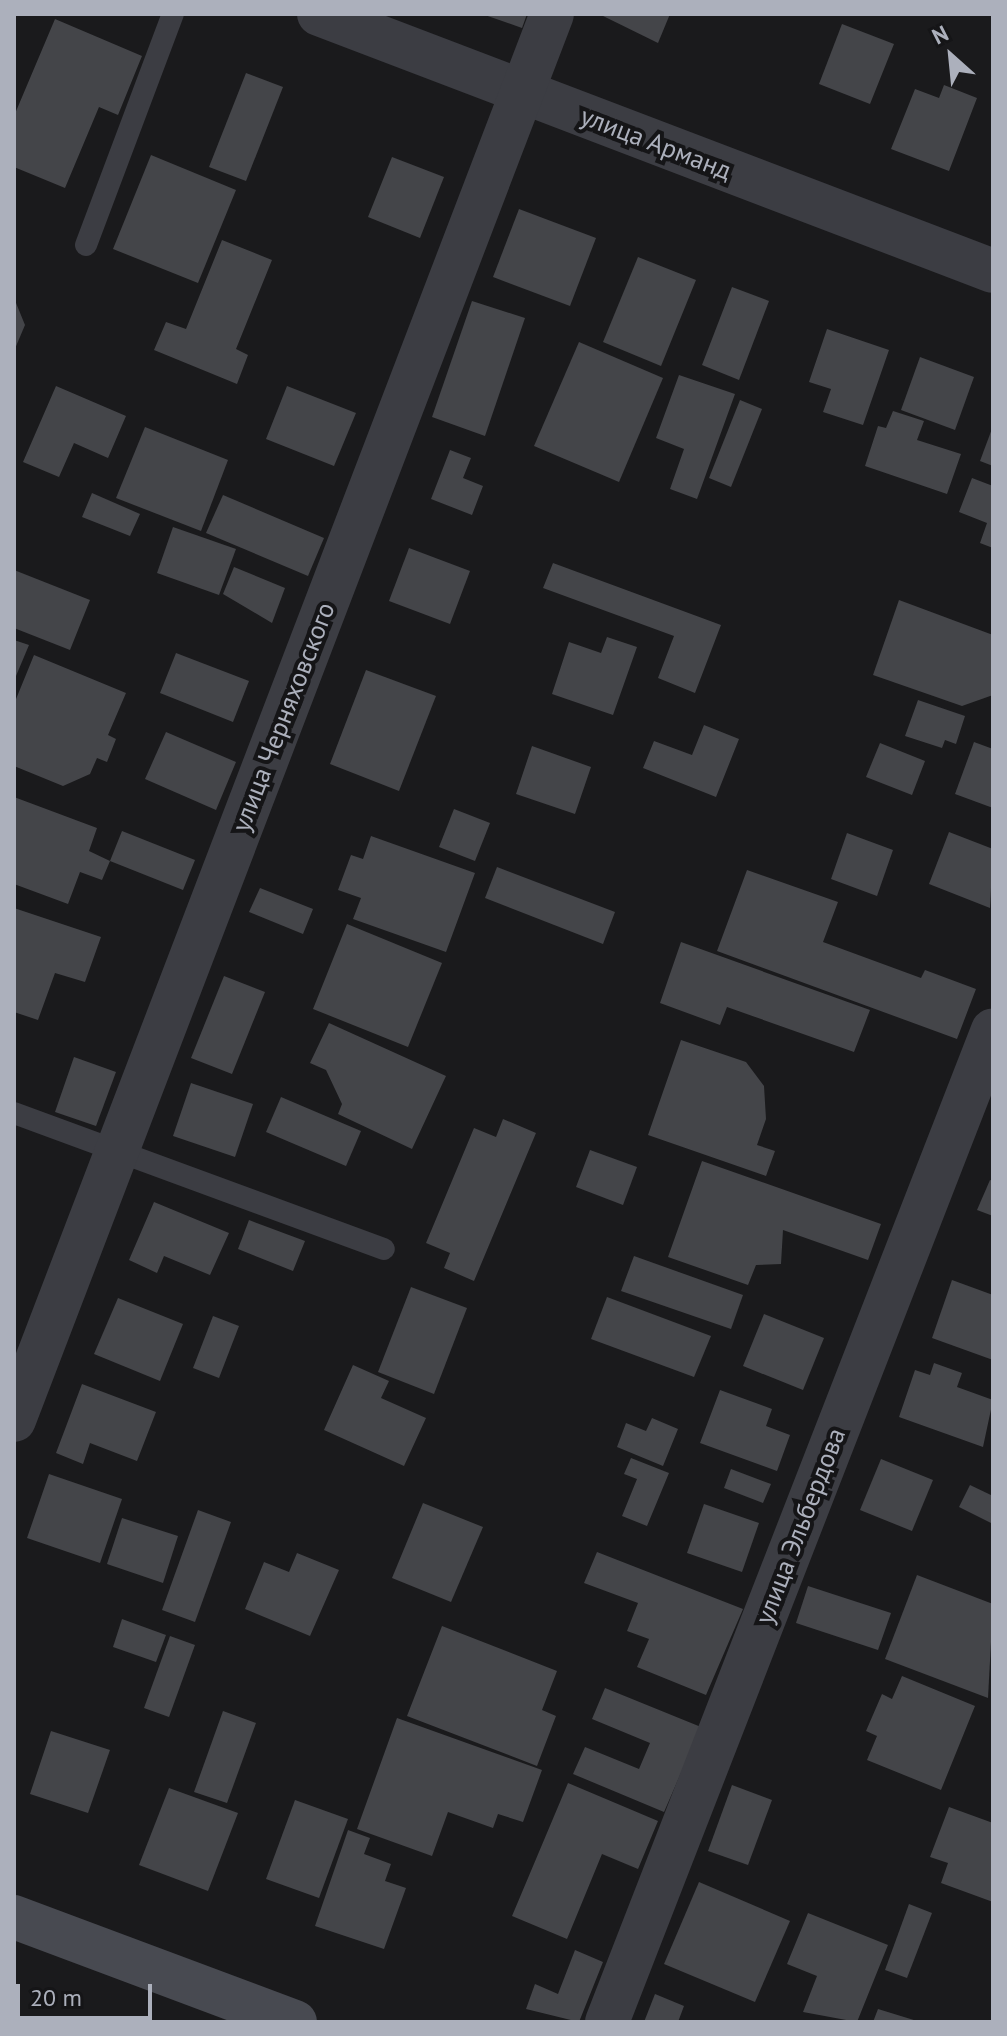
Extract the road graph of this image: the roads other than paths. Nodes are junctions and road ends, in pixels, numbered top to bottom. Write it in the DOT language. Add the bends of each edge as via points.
graph roads {
  1 [pos="173,14"];
  2 [pos="319,14"];
  3 [pos="552,14"];
  4 [pos="522,92"];
  5 [pos="86,245"];
  6 [pos="993,271"];
  7 [pos="993,1030"];
  8 [pos="14,1113"];
  9 [pos="117,1150"];
  10 [pos="384,1249"];
  11 [pos="14,1420"];
  12 [pos="14,1917"];
  13 [pos="295,2022"];
  14 [pos="607,2022"];
  1 -- 5 [label="lane"];
  2 -- 4 [label="street, улица Арманд"];
  3 -- 4 [label="street, улица Черняховского"];
  4 -- 6 [label="street, улица Арманд"];
  4 -- 9 [label="street, улица Черняховского"];
  7 -- 14 [label="street, улица Эльбердова"];
  8 -- 9 [label="lane"];
  9 -- 10 [label="lane"];
  9 -- 11 [label="street, улица Черняховского"];
  12 -- 13 [label="street"];
}
